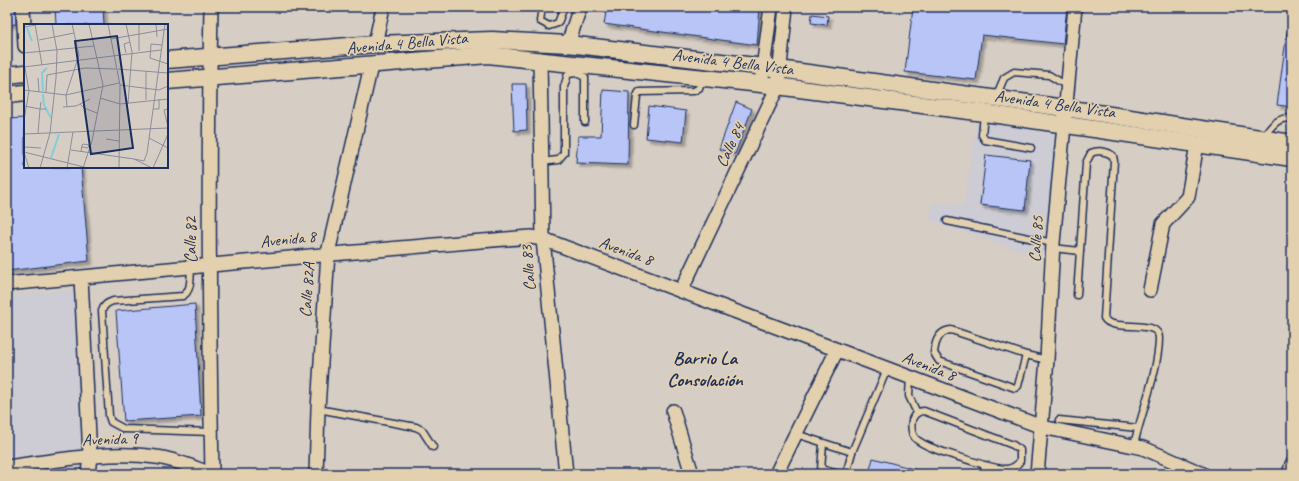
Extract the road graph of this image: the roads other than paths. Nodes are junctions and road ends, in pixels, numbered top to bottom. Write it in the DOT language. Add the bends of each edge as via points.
graph roads {
  1 [pos="23,7"];
  2 [pos="211,7"];
  3 [pos="382,7"];
  4 [pos="542,7"];
  5 [pos="564,7"];
  6 [pos="580,7"];
  7 [pos="771,7"];
  8 [pos="786,7"];
  9 [pos="1075,7"];
  10 [pos="24,26"];
  11 [pos="375,44"];
  12 [pos="568,44"];
  13 [pos="210,56"];
  14 [pos="540,59"];
  15 [pos="168,60"];
  16 [pos="372,66"];
  17 [pos="764,68"];
  18 [pos="781,70"];
  19 [pos="24,73"];
  20 [pos="7,75"];
  21 [pos="703,77"];
  22 [pos="209,78"];
  23 [pos="168,81"];
  24 [pos="762,84"];
  25 [pos="778,86"];
  26 [pos="1067,86"];
  27 [pos="24,93"];
  28 [pos="7,95"];
  29 [pos="995,98"];
  30 [pos="1065,108"];
  31 [pos="984,113"];
  32 [pos="1292,118"];
  33 [pos="585,122"];
  34 [pos="634,124"];
  35 [pos="1063,125"];
  36 [pos="1262,138"];
  37 [pos="1292,143"];
  38 [pos="1197,144"];
  39 [pos="1031,148"];
  40 [pos="1292,158"];
  41 [pos="541,162"];
  42 [pos="947,220"];
  43 [pos="543,239"];
  44 [pos="1053,246"];
  45 [pos="1080,251"];
  46 [pos="328,253"];
  47 [pos="208,266"];
  48 [pos="191,268"];
  49 [pos="81,278"];
  50 [pos="7,284"];
  51 [pos="1150,290"];
  52 [pos="681,291"];
  53 [pos="1078,295"];
  54 [pos="837,350"];
  55 [pos="1026,355"];
  56 [pos="1047,360"];
  57 [pos="887,369"];
  58 [pos="910,377"];
  59 [pos="318,409"];
  60 [pos="673,411"];
  61 [pos="917,412"];
  62 [pos="1059,420"];
  63 [pos="1042,427"];
  64 [pos="1138,428"];
  65 [pos="211,432"];
  66 [pos="796,434"];
  67 [pos="824,444"];
  68 [pos="1134,445"];
  69 [pos="433,446"];
  70 [pos="852,452"];
  71 [pos="90,456"];
  72 [pos="1292,464"];
  73 [pos="984,465"];
  74 [pos="7,467"];
  75 [pos="88,474"];
  76 [pos="212,474"];
  77 [pos="316,474"];
  78 [pos="566,474"];
  79 [pos="692,474"];
  80 [pos="776,474"];
  81 [pos="839,474"];
  82 [pos="845,474"];
  83 [pos="984,474"];
  84 [pos="1038,474"];
  85 [pos="1203,474"];
  86 [pos="1289,474"];
  1 -- 10 [label="street"];
  2 -- 13 [label="street, Calle 82"];
  3 -- 11 [label="street"];
  4 -- 5 [label="lane" via="540,21 550,26 558,23"];
  6 -- 12 [label="street"];
  7 -- 17 [label="street"];
  8 -- 18 [label="street, Calle 84"];
  9 -- 26 [label="street, Calle 85"];
  11 -- 12 [label="street, Avenida 4 Bella Vista" via="492,40"];
  11 -- 13 [label="street, Avenida 4 Bella Vista"];
  12 -- 17 [label="street, Avenida 4 Bella Vista"];
  13 -- 15 [label="street, Avenida 4 Bella Vista"];
  13 -- 22 [label="street, Calle 82"];
  14 -- 16 [label="street, Avenida 4 Bella Vista" via="488,54"];
  14 -- 21 [label="street, Avenida 4 Bella Vista"];
  14 -- 41 [label="street, Calle 83"];
  16 -- 22 [label="street, Avenida 4 Bella Vista"];
  16 -- 46 [label="street, Calle 82A"];
  17 -- 18 [label="street, Avenida 4 Bella Vista"];
  17 -- 24 [label="street"];
  18 -- 25 [label="street, Calle 84"];
  18 -- 29 [label="street, Avenida 4 Bella Vista"];
  19 -- 20 [label="street"];
  21 -- 24 [label="street, Avenida 4 Bella Vista"];
  21 -- 34 [label="lane" via="699,88 694,92 639,92"];
  22 -- 23 [label="street, Avenida 4 Bella Vista"];
  22 -- 47 [label="street, Calle 82"];
  24 -- 25 [label="street, Avenida 4 Bella Vista"];
  25 -- 31 [label="street, Avenida 4 Bella Vista"];
  25 -- 52 [label="street, Calle 84"];
  26 -- 29 [label="lane" via="1049,76 1014,72 1004,78"];
  26 -- 30 [label="street, Calle 85"];
  27 -- 28 [label="street"];
  29 -- 30 [label="street, Avenida 4 Bella Vista"];
  30 -- 35 [label="street, Calle 85"];
  30 -- 36 [label="street, Avenida 4 Bella Vista"];
  31 -- 35 [label="street, Avenida 4 Bella Vista"];
  31 -- 39 [label="lane" via="982,135 985,140"];
  32 -- 36 [label="lane" via="1279,119"];
  33 -- 41 [label="lane" via="585,77 576,73 568,74 564,87 564,153 558,160"];
  35 -- 38 [label="street, Avenida 4 Bella Vista"];
  35 -- 44 [label="street, Calle 85"];
  36 -- 37 [label="street, Avenida 4 Bella Vista"];
  38 -- 40 [label="street, Avenida 4 Bella Vista"];
  38 -- 51 [label="street" via="1188,197 1163,224"];
  41 -- 43 [label="street, Calle 83"];
  42 -- 44 [label="lane"];
  43 -- 46 [label="street, Avenida 8" via="531,237"];
  43 -- 52 [label="street, Avenida 8"];
  43 -- 78 [label="street, Calle 83"];
  44 -- 45 [label="lane"];
  44 -- 56 [label="street, Calle 85"];
  45 -- 53 [label="lane"];
  45 -- 64 [label="lane" via="1086,163 1095,151 1109,153 1114,161 1104,318 1110,324 1149,327 1157,331 1159,337 1154,368"];
  46 -- 47 [label="street, Avenida 8"];
  46 -- 59 [label="street, Calle 82A"];
  47 -- 48 [label="street, Avenida 8"];
  47 -- 65 [label="street, Calle 82"];
  48 -- 49 [label="street, Avenida 8"];
  48 -- 65 [label="lane" via="190,287 183,296 113,301 104,307 102,311 109,416 112,422 124,430"];
  49 -- 50 [label="street, Avenida 8"];
  49 -- 71 [label="street"];
  52 -- 54 [label="street, Avenida 8"];
  54 -- 57 [label="street, Avenida 8"];
  54 -- 66 [label="street"];
  55 -- 55 [label="lane" via="951,330 938,337 934,353 939,361 1015,388 1018,386"];
  55 -- 56 [label="lane"];
  56 -- 63 [label="street, Calle 85"];
  57 -- 58 [label="street, Avenida 8"];
  57 -- 70 [label="lane"];
  58 -- 61 [label="lane" via="909,396"];
  58 -- 63 [label="street, Avenida 8"];
  59 -- 69 [label="lane" via="416,427 422,430"];
  59 -- 77 [label="street, Calle 82A"];
  60 -- 79 [label="street"];
  61 -- 73 [label="lane" via="913,417 911,429 918,440 932,448"];
  61 -- 73 [label="lane" via="926,412 1013,445 1020,450 1020,460 1011,469"];
  62 -- 64 [label="lane"];
  63 -- 68 [label="street, Avenida 8"];
  63 -- 84 [label="street, Calle 85"];
  64 -- 68 [label="lane"];
  65 -- 76 [label="street, Calle 82"];
  66 -- 67 [label="lane"];
  66 -- 80 [label="street"];
  67 -- 70 [label="lane"];
  67 -- 81 [label="lane" via="821,470"];
  68 -- 85 [label="street, Avenida 8"];
  70 -- 82 [label="lane"];
  71 -- 74 [label="street, Avenida 9"];
  71 -- 75 [label="street"];
  71 -- 76 [label="street, Avenida 9" via="157,457"];
  72 -- 86 [label="street"];
  73 -- 83 [label="lane"];
}
